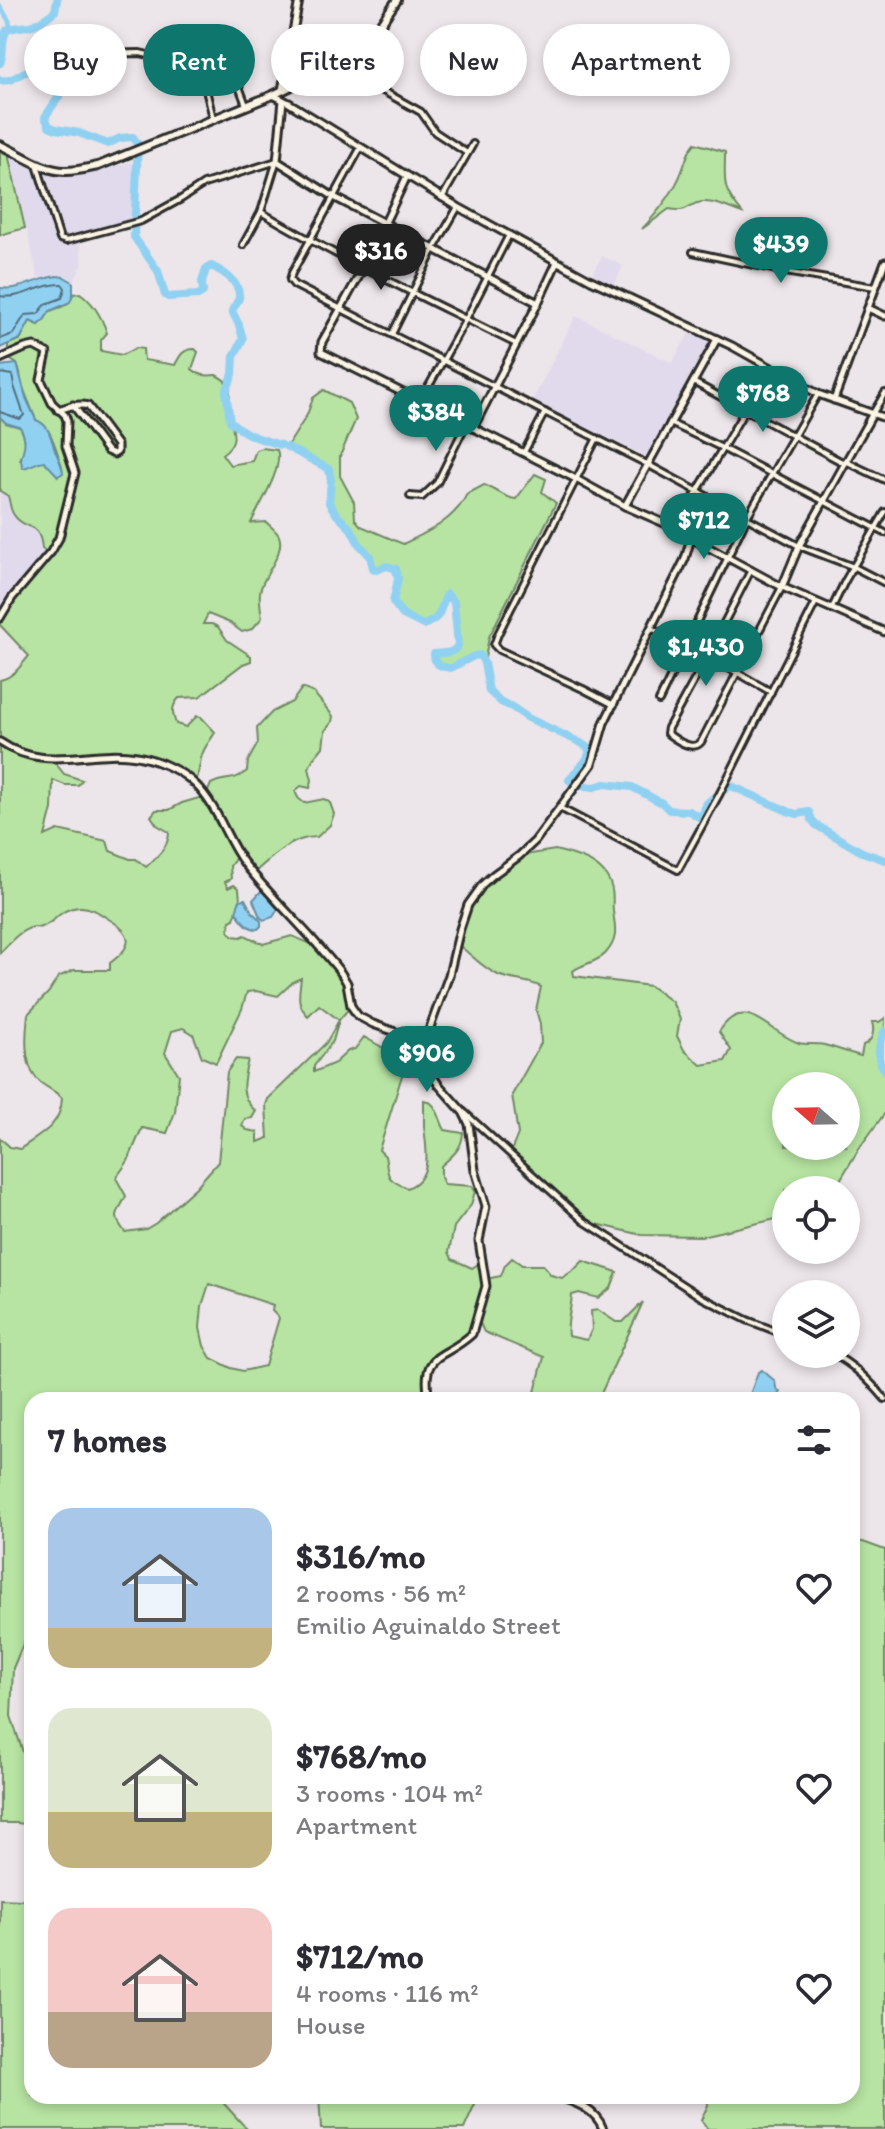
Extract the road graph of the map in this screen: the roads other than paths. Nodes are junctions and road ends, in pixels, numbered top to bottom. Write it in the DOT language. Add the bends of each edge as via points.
graph roads {
  1 [pos="299,0"];
  2 [pos="397,0"];
  3 [pos="295,24"];
  4 [pos="380,24"];
  5 [pos="127,53"];
  6 [pos="243,96"];
  7 [pos="271,96"];
  8 [pos="275,96"];
  9 [pos="285,96"];
  10 [pos="392,96"];
  11 [pos="286,101"];
  12 [pos="246,105"];
  13 [pos="213,118"];
  14 [pos="473,144"];
  15 [pos="0,145"];
  16 [pos="361,147"];
  17 [pos="467,153"];
  18 [pos="277,161"];
  19 [pos="36,163"];
  20 [pos="407,176"];
  21 [pos="334,197"];
  22 [pos="442,198"];
  23 [pos="458,207"];
  24 [pos="261,212"];
  25 [pos="385,223"];
  26 [pos="509,235"];
  27 [pos="311,241"];
  28 [pos="243,245"];
  29 [pos="435,247"];
  30 [pos="693,252"];
  31 [pos="557,262"];
  32 [pos="885,262"];
  33 [pos="364,267"];
  34 [pos="487,276"];
  35 [pos="876,287"];
  36 [pos="414,292"];
  37 [pos="538,303"];
  38 [pos="341,308"];
  39 [pos="868,308"];
  40 [pos="885,316"];
  41 [pos="466,319"];
  42 [pos="392,334"];
  43 [pos="717,339"];
  44 [pos="516,344"];
  45 [pos="0,359"];
  46 [pos="444,361"];
  47 [pos="770,367"];
  48 [pos="693,382"];
  49 [pos="495,386"];
  50 [pos="885,393"];
  51 [pos="818,394"];
  52 [pos="834,400"];
  53 [pos="420,402"];
  54 [pos="73,405"];
  55 [pos="745,409"];
  56 [pos="58,410"];
  57 [pos="545,412"];
  58 [pos="873,413"];
  59 [pos="885,418"];
  60 [pos="670,422"];
  61 [pos="466,424"];
  62 [pos="473,428"];
  63 [pos="795,435"];
  64 [pos="597,438"];
  65 [pos="722,448"];
  66 [pos="524,453"];
  67 [pos="845,462"];
  68 [pos="647,464"];
  69 [pos="772,474"];
  70 [pos="576,479"];
  71 [pos="885,480"];
  72 [pos="697,490"];
  73 [pos="410,496"];
  74 [pos="822,502"];
  75 [pos="625,506"];
  76 [pos="885,512"];
  77 [pos="747,517"];
  78 [pos="676,528"];
  79 [pos="876,529"];
  80 [pos="885,533"];
  81 [pos="691,538"];
  82 [pos="799,546"];
  83 [pos="729,558"];
  84 [pos="854,567"];
  85 [pos="751,570"];
  86 [pos="885,583"];
  87 [pos="782,587"];
  88 [pos="816,602"];
  89 [pos="832,608"];
  90 [pos="0,618"];
  91 [pos="651,628"];
  92 [pos="885,632"];
  93 [pos="686,647"];
  94 [pos="707,657"];
  95 [pos="738,673"];
  96 [pos="771,692"];
  97 [pos="659,701"];
  98 [pos="614,705"];
  99 [pos="0,742"];
  100 [pos="560,808"];
  101 [pos="420,1055"];
  102 [pos="463,1112"];
  103 [pos="772,1330"];
  104 [pos="854,1368"];
  105 [pos="427,1392"];
  106 [pos="885,1399"];
  107 [pos="576,2104"];
  108 [pos="603,2129"];
  1 -- 3 [label="street"];
  2 -- 4 [label="main road"];
  5 -- 13 [label="street" via="161,58 183,68 205,86"];
  6 -- 12 [label="street"];
  7 -- 12 [label="main road"];
  8 -- 11 [label="street"];
  9 -- 11 [label="street"];
  10 -- 17 [label="street" via="421,112 435,132"];
  11 -- 16 [label="street"];
  11 -- 18 [label="street"];
  12 -- 13 [label="main road"];
  13 -- 19 [label="main road" via="98,166 68,171"];
  14 -- 17 [label="street"];
  15 -- 19 [label="main road"];
  16 -- 20 [label="street"];
  16 -- 21 [label="street"];
  17 -- 22 [label="street"];
  18 -- 19 [label="street" via="204,184 141,221 66,241 61,240"];
  18 -- 21 [label="street"];
  18 -- 24 [label="street"];
  20 -- 22 [label="street"];
  20 -- 25 [label="street"];
  21 -- 25 [label="street"];
  21 -- 27 [label="street"];
  22 -- 23 [label="street"];
  23 -- 26 [label="street"];
  23 -- 29 [label="street"];
  24 -- 27 [label="street"];
  24 -- 28 [label="street"];
  25 -- 29 [label="street"];
  25 -- 33 [label="street"];
  26 -- 31 [label="street"];
  26 -- 34 [label="street"];
  27 -- 33 [label="street"];
  27 -- 38 [label="street" via="290,280"];
  29 -- 34 [label="street"];
  29 -- 36 [label="street"];
  30 -- 35 [label="street"];
  31 -- 37 [label="street"];
  31 -- 43 [label="street"];
  32 -- 35 [label="street"];
  33 -- 36 [label="street"];
  33 -- 38 [label="street"];
  34 -- 37 [label="street"];
  34 -- 41 [label="street"];
  35 -- 39 [label="street"];
  36 -- 41 [label="street"];
  36 -- 42 [label="street"];
  37 -- 44 [label="street"];
  38 -- 42 [label="street"];
  38 -- 53 [label="street" via="322,342 322,354"];
  39 -- 40 [label="street"];
  39 -- 52 [label="street"];
  41 -- 44 [label="street"];
  41 -- 46 [label="street"];
  42 -- 46 [label="street"];
  43 -- 47 [label="street"];
  43 -- 48 [label="street"];
  44 -- 49 [label="street"];
  45 -- 56 [label="street" via="34,346 47,353 41,380"];
  46 -- 49 [label="street"];
  46 -- 53 [label="street"];
  47 -- 51 [label="street"];
  47 -- 55 [label="street"];
  48 -- 55 [label="street"];
  48 -- 60 [label="street"];
  49 -- 57 [label="street"];
  49 -- 62 [label="street"];
  50 -- 58 [label="street"];
  51 -- 52 [label="street"];
  51 -- 63 [label="street"];
  52 -- 58 [label="street"];
  53 -- 61 [label="street"];
  54 -- 54 [label="street" via="101,445 117,452 92,409"];
  54 -- 56 [label="street"];
  55 -- 63 [label="street"];
  55 -- 65 [label="street"];
  56 -- 90 [label="street" via="67,421 66,446 75,473 63,522 51,552"];
  57 -- 64 [label="street"];
  57 -- 66 [label="street"];
  58 -- 59 [label="street"];
  58 -- 67 [label="street"];
  60 -- 65 [label="street"];
  60 -- 68 [label="street"];
  61 -- 62 [label="street"];
  61 -- 73 [label="street" via="437,483 422,497"];
  62 -- 66 [label="street"];
  63 -- 67 [label="street"];
  63 -- 69 [label="street"];
  64 -- 68 [label="street"];
  64 -- 70 [label="street"];
  65 -- 69 [label="street"];
  65 -- 72 [label="street"];
  66 -- 70 [label="street"];
  67 -- 71 [label="street"];
  67 -- 74 [label="street"];
  68 -- 72 [label="street"];
  68 -- 75 [label="street"];
  69 -- 74 [label="street"];
  69 -- 77 [label="street"];
  70 -- 75 [label="street"];
  70 -- 98 [label="street" via="494,645"];
  72 -- 77 [label="street"];
  72 -- 78 [label="street"];
  74 -- 79 [label="street"];
  74 -- 82 [label="street"];
  75 -- 78 [label="street"];
  76 -- 79 [label="street"];
  77 -- 82 [label="street"];
  77 -- 83 [label="street"];
  78 -- 81 [label="street"];
  79 -- 80 [label="street"];
  79 -- 84 [label="street"];
  81 -- 83 [label="street"];
  81 -- 91 [label="street"];
  82 -- 84 [label="street"];
  82 -- 87 [label="street"];
  83 -- 85 [label="street"];
  83 -- 93 [label="street"];
  84 -- 86 [label="street"];
  84 -- 89 [label="street"];
  85 -- 87 [label="street"];
  85 -- 94 [label="street"];
  87 -- 88 [label="street"];
  87 -- 95 [label="street"];
  88 -- 89 [label="street"];
  88 -- 96 [label="street"];
  89 -- 92 [label="street"];
  91 -- 93 [label="street"];
  91 -- 98 [label="street"];
  93 -- 94 [label="street"];
  93 -- 97 [label="street"];
  94 -- 95 [label="street"];
  94 -- 95 [label="street" via="668,728 668,734 684,743 696,747 701,742"];
  95 -- 96 [label="street"];
  96 -- 100 [label="street" via="678,870"];
  98 -- 100 [label="street" via="600,731 592,764"];
  99 -- 101 [label="street" via="52,760 136,756 179,772 206,796 243,861 341,973 358,1016 404,1035"];
  100 -- 101 [label="street" via="535,841 493,875 468,905"];
  101 -- 102 [label="street"];
  102 -- 103 [label="street" via="584,1221 701,1297"];
  102 -- 105 [label="street" via="486,1206 479,1241 486,1286 472,1334 429,1365"];
  104 -- 106 [label="street"];
  107 -- 108 [label="street" via="599,2119"];
}
